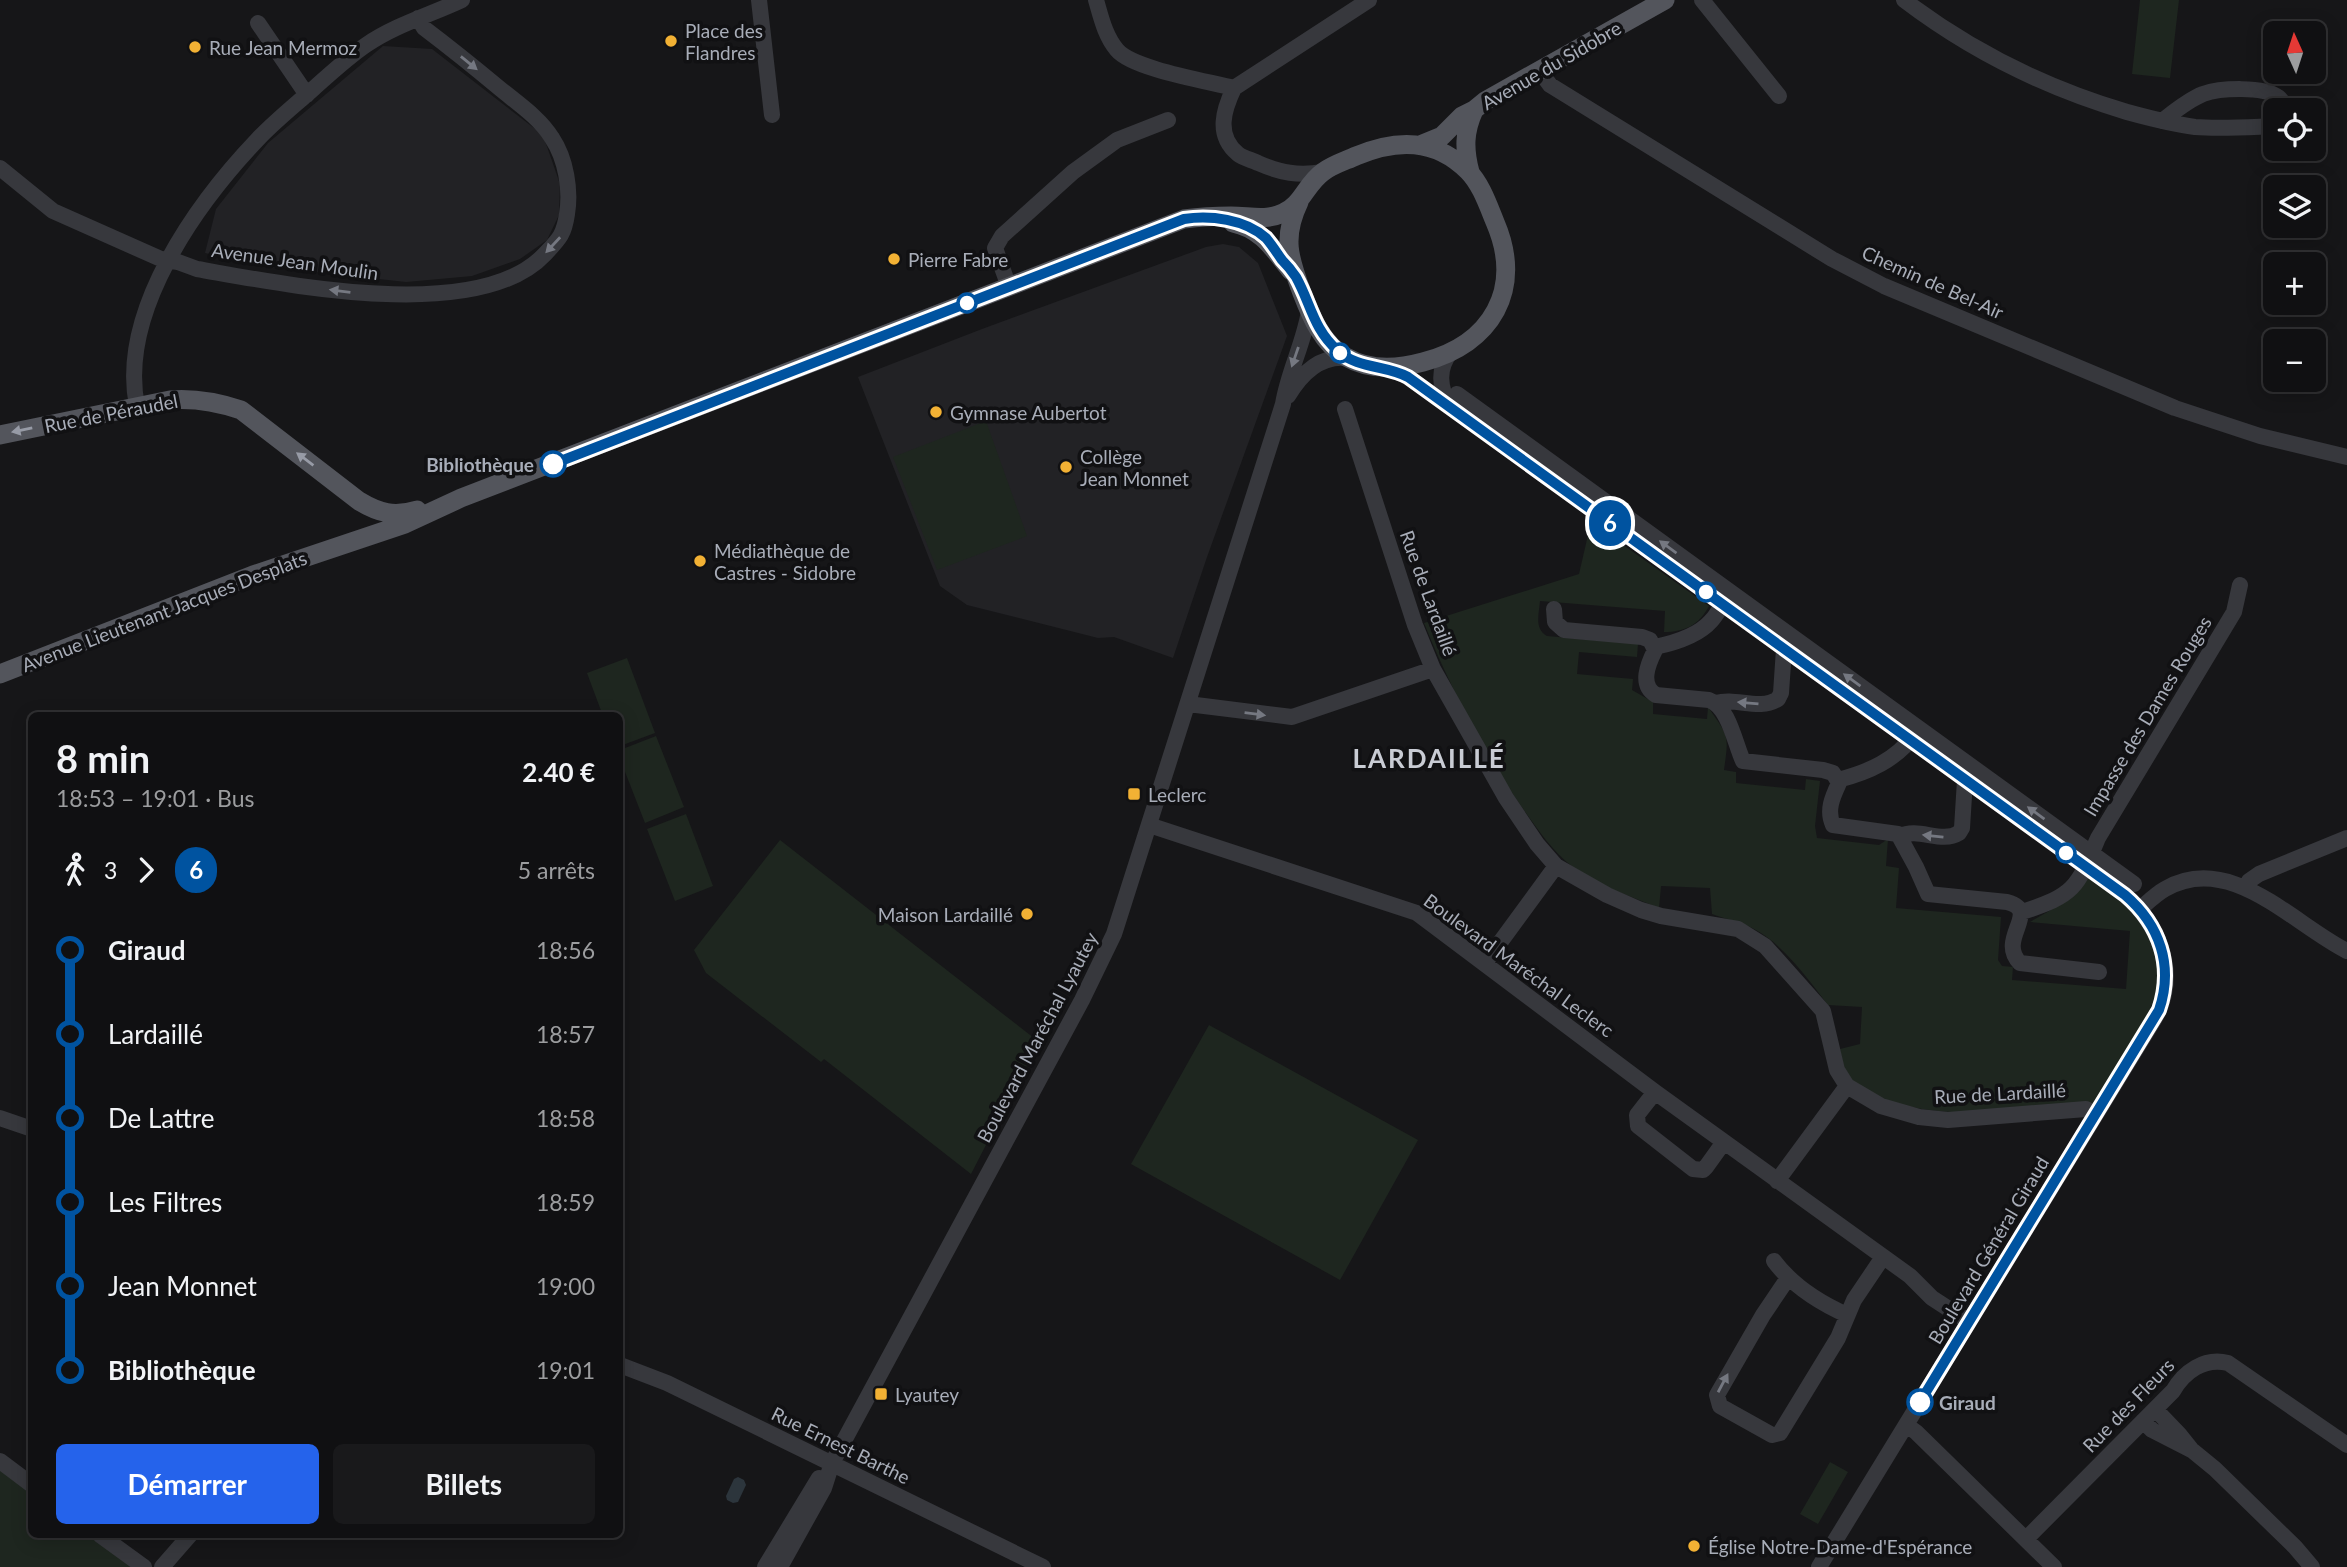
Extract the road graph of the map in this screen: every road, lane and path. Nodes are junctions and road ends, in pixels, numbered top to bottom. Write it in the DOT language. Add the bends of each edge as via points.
graph roads {
  1 [pos="462,0"];
  2 [pos="759,0"];
  3 [pos="1096,0"];
  4 [pos="1369,0"];
  5 [pos="1665,0"];
  6 [pos="1702,0"];
  7 [pos="1904,0"];
  8 [pos="418,18"];
  9 [pos="258,23"];
  10 [pos="1539,70"];
  11 [pos="1234,88"];
  12 [pos="307,95"];
  13 [pos="1779,96"];
  14 [pos="2279,98"];
  15 [pos="1474,110"];
  16 [pos="772,115"];
  17 [pos="1168,120"];
  18 [pos="2162,121"];
  19 [pos="2263,126"];
  20 [pos="1420,145"];
  21 [pos="0,168"];
  22 [pos="1280,172"];
  23 [pos="1322,172"];
  24 [pos="1470,172"];
  25 [pos="1299,201"];
  26 [pos="1208,217"];
  27 [pos="169,261"];
  28 [pos="1296,276"];
  29 [pos="1009,287"];
  30 [pos="1309,311"];
  31 [pos="1450,353"];
  32 [pos="1347,358"];
  33 [pos="1389,368"];
  34 [pos="1453,400"];
  35 [pos="1283,404"];
  36 [pos="137,406"];
  37 [pos="1345,409"];
  38 [pos="0,435"];
  39 [pos="2347,457"];
  40 [pos="461,498"];
  41 [pos="359,501"];
  42 [pos="328,549"];
  43 [pos="2240,585"];
  44 [pos="1726,598"];
  45 [pos="1554,609"];
  46 [pos="1654,647"];
  47 [pos="1784,649"];
  48 [pos="1433,669"];
  49 [pos="0,674"];
  50 [pos="1716,703"];
  51 [pos="1188,704"];
  52 [pos="1915,734"];
  53 [pos="1838,780"];
  54 [pos="1965,780"];
  55 [pos="1149,825"];
  56 [pos="1900,836"];
  57 [pos="2347,838"];
  58 [pos="2089,860"];
  59 [pos="1556,866"];
  60 [pos="2134,884"];
  61 [pos="2246,887"];
  62 [pos="2140,909"];
  63 [pos="2022,912"];
  64 [pos="2347,951"];
  65 [pos="1485,963"];
  66 [pos="2099,972"];
  67 [pos="1847,1086"];
  68 [pos="1654,1092"];
  69 [pos="2095,1114"];
  70 [pos="0,1118"];
  71 [pos="28,1128"];
  72 [pos="1724,1142"];
  73 [pos="1777,1181"];
  74 [pos="1883,1257"];
  75 [pos="1774,1261"];
  76 [pos="1788,1278"];
  77 [pos="1847,1315"];
  78 [pos="1969,1322"];
  79 [pos="623,1366"];
  80 [pos="2155,1409"];
  81 [pos="2143,1421"];
  82 [pos="1906,1425"];
  83 [pos="2347,1445"];
  84 [pos="2193,1451"];
  85 [pos="0,1461"];
  86 [pos="832,1463"];
  87 [pos="28,1482"];
  88 [pos="104,1538"];
  89 [pos="187,1538"];
  90 [pos="2026,1539"];
  91 [pos="144,1567"];
  92 [pos="162,1567"];
  93 [pos="765,1567"];
  94 [pos="780,1567"];
  95 [pos="1043,1567"];
  96 [pos="1818,1567"];
  97 [pos="2054,1567"];
  98 [pos="2312,1567"];
  1 -- 8 [label="street"];
  2 -- 16 [label="street"];
  3 -- 11 [label="street" via="1105,31 1118,51 1136,63"];
  4 -- 11 [label="street"];
  5 -- 10 [label="main road, Avenue du Sidobre"];
  6 -- 13 [label="street"];
  7 -- 18 [label="street" via="2026,76"];
  8 -- 12 [label="street" via="365,45"];
  8 -- 27 [label="street, Avenue Jean Moulin, one-way" via="424,28 536,118 553,139 570,196 565,232 534,265 502,282 401,296 280,283"];
  9 -- 12 [label="street"];
  10 -- 15 [label="main road, Avenue du Sidobre"];
  10 -- 39 [label="street, Chemin de Bel-Air" via="1550,85 1832,259 1884,286 2175,408 2260,436"];
  11 -- 22 [label="street" via="1224,110 1228,142 1238,154"];
  12 -- 27 [label="street" via="235,166"];
  14 -- 18 [label="street" via="2257,90 2206,93"];
  15 -- 20 [label="main road, Avenue du Sidobre" via="1442,136"];
  15 -- 24 [label="main road" via="1464,145"];
  17 -- 29 [label="street" via="1117,140 1073,172 1002,236 995,248"];
  18 -- 19 [label="street" via="2195,127"];
  20 -- 23 [label="main road" via="1384,145"];
  20 -- 24 [label="main road" via="1447,154"];
  21 -- 27 [label="street, Avenue Jean Moulin" via="53,211"];
  22 -- 23 [label="street"];
  22 -- 25 [label="street" via="1293,185"];
  23 -- 25 [label="main road"];
  24 -- 31 [label="main road" via="1498,230 1506,280 1486,327"];
  25 -- 26 [label="main road" via="1284,213 1262,219"];
  25 -- 28 [label="main road" via="1288,236"];
  26 -- 28 [label="main road" via="1259,233"];
  26 -- 29 [label="main road" via="1184,219"];
  27 -- 36 [label="street" via="142,324 135,372"];
  28 -- 30 [label="main road"];
  29 -- 40 [label="main road"];
  30 -- 32 [label="main road" via="1327,341"];
  30 -- 35 [label="street, one-way"];
  31 -- 33 [label="main road"];
  31 -- 34 [label="street" via="1440,380"];
  32 -- 33 [label="main road"];
  32 -- 35 [label="street" via="1324,360 1310,369"];
  33 -- 34 [label="street"];
  34 -- 44 [label="street"];
  35 -- 51 [label="street, Boulevard Maréchal Lyautey"];
  36 -- 38 [label="main road, Rue de Péraudel, one-way"];
  41 -- 36 [label="main road, Rue de Péraudel, one-way" via="241,410 190,398"];
  37 -- 48 [label="street, Rue de Lardaillé"];
  40 -- 41 [label="main road, Rue de Péraudel" via="398,514 375,511"];
  40 -- 42 [label="main road" via="369,538"];
  41 -- 42 [label="main road" via="362,522 357,533"];
  42 -- 49 [label="main road, Avenue Lieutenant Jacques Desplats"];
  43 -- 58 [label="street, Impasse des Dames Rouges" via="2234,612"];
  44 -- 46 [label="street" via="1706,626"];
  44 -- 47 [label="street"];
  52 -- 44 [label="street, one-way"];
  45 -- 46 [label="street" via="1555,622 1564,631 1642,637"];
  46 -- 50 [label="street" via="1648,666 1649,691"];
  47 -- 50 [label="street, one-way" via="1778,699 1764,705"];
  47 -- 52 [label="street"];
  51 -- 48 [label="street, one-way" via="1292,717"];
  48 -- 59 [label="street, Rue de Lardaillé" via="1506,798"];
  50 -- 53 [label="street" via="1735,735 1743,761 1823,770"];
  51 -- 55 [label="street, Boulevard Maréchal Lyautey"];
  52 -- 53 [label="street" via="1897,755"];
  52 -- 54 [label="street"];
  58 -- 52 [label="street, one-way"];
  53 -- 56 [label="street" via="1831,796 1833,825"];
  54 -- 56 [label="street, one-way" via="1959,833"];
  54 -- 58 [label="street"];
  55 -- 65 [label="street, Boulevard Maréchal Leclerc" via="1410,909"];
  55 -- 86 [label="street, Boulevard Maréchal Lyautey" via="1099,967"];
  56 -- 63 [label="street" via="1928,894 2007,902"];
  57 -- 61 [label="street" via="2259,874"];
  58 -- 60 [label="street"];
  58 -- 62 [label="street, Boulevard Général Giraud"];
  58 -- 63 [label="street, Impasse des Dames Rouges" via="2068,892"];
  59 -- 65 [label="street"];
  59 -- 67 [label="street, Rue de Lardaillé" via="1641,910 1730,927 1765,946 1823,1011 1837,1070"];
  61 -- 62 [label="street" via="2220,880 2185,880 2164,889"];
  61 -- 64 [label="street"];
  62 -- 69 [label="street, Boulevard Général Giraud" via="2161,947 2165,990 2159,1010"];
  63 -- 66 [label="street" via="2014,931 2013,951 2020,963"];
  65 -- 68 [label="street, Boulevard Maréchal Leclerc"];
  67 -- 69 [label="street, Rue de Lardaillé" via="1895,1111 1936,1119 2086,1109"];
  67 -- 73 [label="street"];
  68 -- 72 [label="street, Boulevard Maréchal Leclerc"];
  68 -- 72 [label="street" via="1637,1115 1638,1126 1693,1169 1703,1170"];
  69 -- 78 [label="street, Boulevard Général Giraud"];
  70 -- 71 [label="street"];
  72 -- 73 [label="street, Boulevard Maréchal Leclerc"];
  73 -- 74 [label="street, Boulevard Maréchal Leclerc"];
  74 -- 77 [label="street"];
  74 -- 78 [label="street, Boulevard Maréchal Leclerc"];
  75 -- 76 [label="street"];
  76 -- 77 [label="street"];
  77 -- 76 [label="street, one-way" via="1838,1338 1780,1433 1767,1434 1720,1406 1717,1395"];
  78 -- 82 [label="street, Boulevard Général Giraud"];
  79 -- 86 [label="street, Rue Ernest Barthe"];
  80 -- 81 [label="street, Rue des Fleurs"];
  80 -- 83 [label="street, Rue des Fleurs" via="2195,1366 2225,1362"];
  80 -- 84 [label="street"];
  81 -- 84 [label="street"];
  81 -- 90 [label="street, Rue des Fleurs"];
  82 -- 90 [label="street"];
  82 -- 96 [label="street, Boulevard Général Giraud"];
  84 -- 98 [label="street"];
  85 -- 87 [label="street"];
  86 -- 93 [label="street" via="814,1483"];
  86 -- 94 [label="street" via="824,1488"];
  86 -- 95 [label="street, Rue Ernest Barthe"];
  88 -- 91 [label="street"];
  89 -- 92 [label="street"];
  90 -- 97 [label="street"];
}
